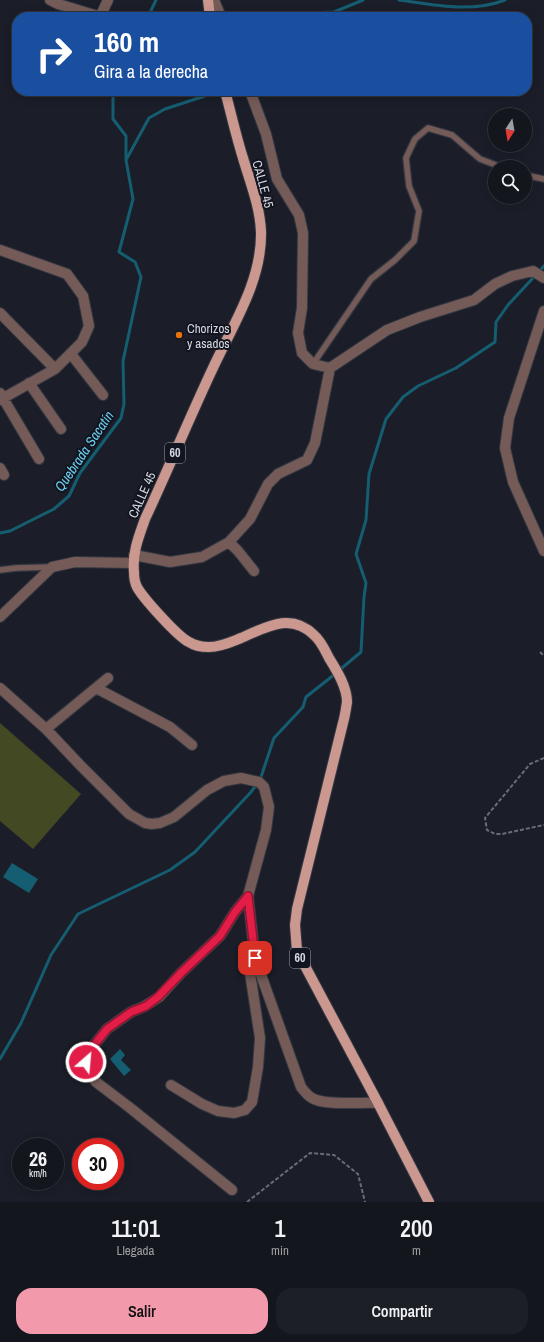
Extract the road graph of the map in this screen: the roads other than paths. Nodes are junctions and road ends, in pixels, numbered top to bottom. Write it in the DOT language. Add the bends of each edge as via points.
graph roads {
  1 [pos="108,0"];
  2 [pos="208,0"];
  3 [pos="214,0"];
  4 [pos="56,1"];
  5 [pos="86,12"];
  6 [pos="102,12"];
  7 [pos="209,12"];
  8 [pos="219,12"];
  9 [pos="226,96"];
  10 [pos="252,96"];
  11 [pos="488,162"];
  12 [pos="532,176"];
  13 [pos="544,179"];
  14 [pos="0,250"];
  15 [pos="544,278"];
  16 [pos="544,311"];
  17 [pos="0,313"];
  18 [pos="71,354"];
  19 [pos="313,364"];
  20 [pos="330,368"];
  21 [pos="55,369"];
  22 [pos="29,383"];
  23 [pos="103,395"];
  24 [pos="1,397"];
  25 [pos="61,429"];
  26 [pos="39,459"];
  27 [pos="229,542"];
  28 [pos="544,551"];
  29 [pos="134,559"];
  30 [pos="52,567"];
  31 [pos="0,570"];
  32 [pos="254,571"];
  33 [pos="0,617"];
  34 [pos="108,678"];
  35 [pos="0,688"];
  36 [pos="96,688"];
  37 [pos="46,729"];
  38 [pos="192,745"];
  39 [pos="248,896"];
  40 [pos="255,958"];
  41 [pos="170,1085"];
  42 [pos="378,1103"];
  43 [pos="232,1190"];
  44 [pos="430,1202"];
  1 -- 6 [label="street"];
  2 -- 7 [label="main road"];
  3 -- 8 [label="street"];
  4 -- 5 [label="street"];
  9 -- 29 [label="main road, CALLE 45 / 60" via="258,208 261,231 257,270 145,519 136,542"];
  10 -- 19 [label="street" via="266,134 277,179 299,215 303,233 302,308 298,333 302,352"];
  11 -- 19 [label="lane" via="480,159 452,135 428,128 415,139 406,158 409,186 419,211 414,241 372,279"];
  12 -- 13 [label="lane"];
  14 -- 18 [label="street" via="67,274 83,296 89,326 82,342"];
  15 -- 20 [label="street" via="533,271 512,276 495,284 474,300 387,330"];
  16 -- 28 [label="street" via="509,418 505,448 513,482"];
  17 -- 21 [label="street"];
  18 -- 21 [label="street"];
  18 -- 23 [label="street"];
  19 -- 20 [label="street"];
  20 -- 27 [label="street" via="315,443 307,460 278,474 268,484 250,519"];
  21 -- 22 [label="street"];
  22 -- 24 [label="street"];
  22 -- 25 [label="street"];
  24 -- 26 [label="street"];
  27 -- 29 [label="street" via="202,557 170,562"];
  27 -- 32 [label="street"];
  29 -- 30 [label="street" via="75,562"];
  29 -- 42 [label="main road, CALLE 45 / 60" via="137,586 145,599 178,635 188,642 218,647 280,622 293,623 315,635 345,689 347,704 297,909 295,937 297,951 306,970"];
  30 -- 31 [label="lane"];
  30 -- 33 [label="street"];
  34 -- 36 [label="street"];
  35 -- 37 [label="street"];
  36 -- 37 [label="street"];
  36 -- 38 [label="street" via="170,727"];
  37 -- 39 [label="street" via="129,814 145,823 160,824 174,817 207,790 224,781 241,778 259,782 264,787 269,807 266,830"];
  39 -- 40 [label="street"];
  39 -- 43 [label="street" via="220,936 158,997 107,1029 91,1049 86,1062 88,1071 96,1082"];
  40 -- 41 [label="street" via="250,973 260,1038 252,1102 245,1110 234,1113 218,1111"];
  40 -- 42 [label="street" via="301,1087 310,1098 326,1102"];
  42 -- 44 [label="main road, 60"];
}
